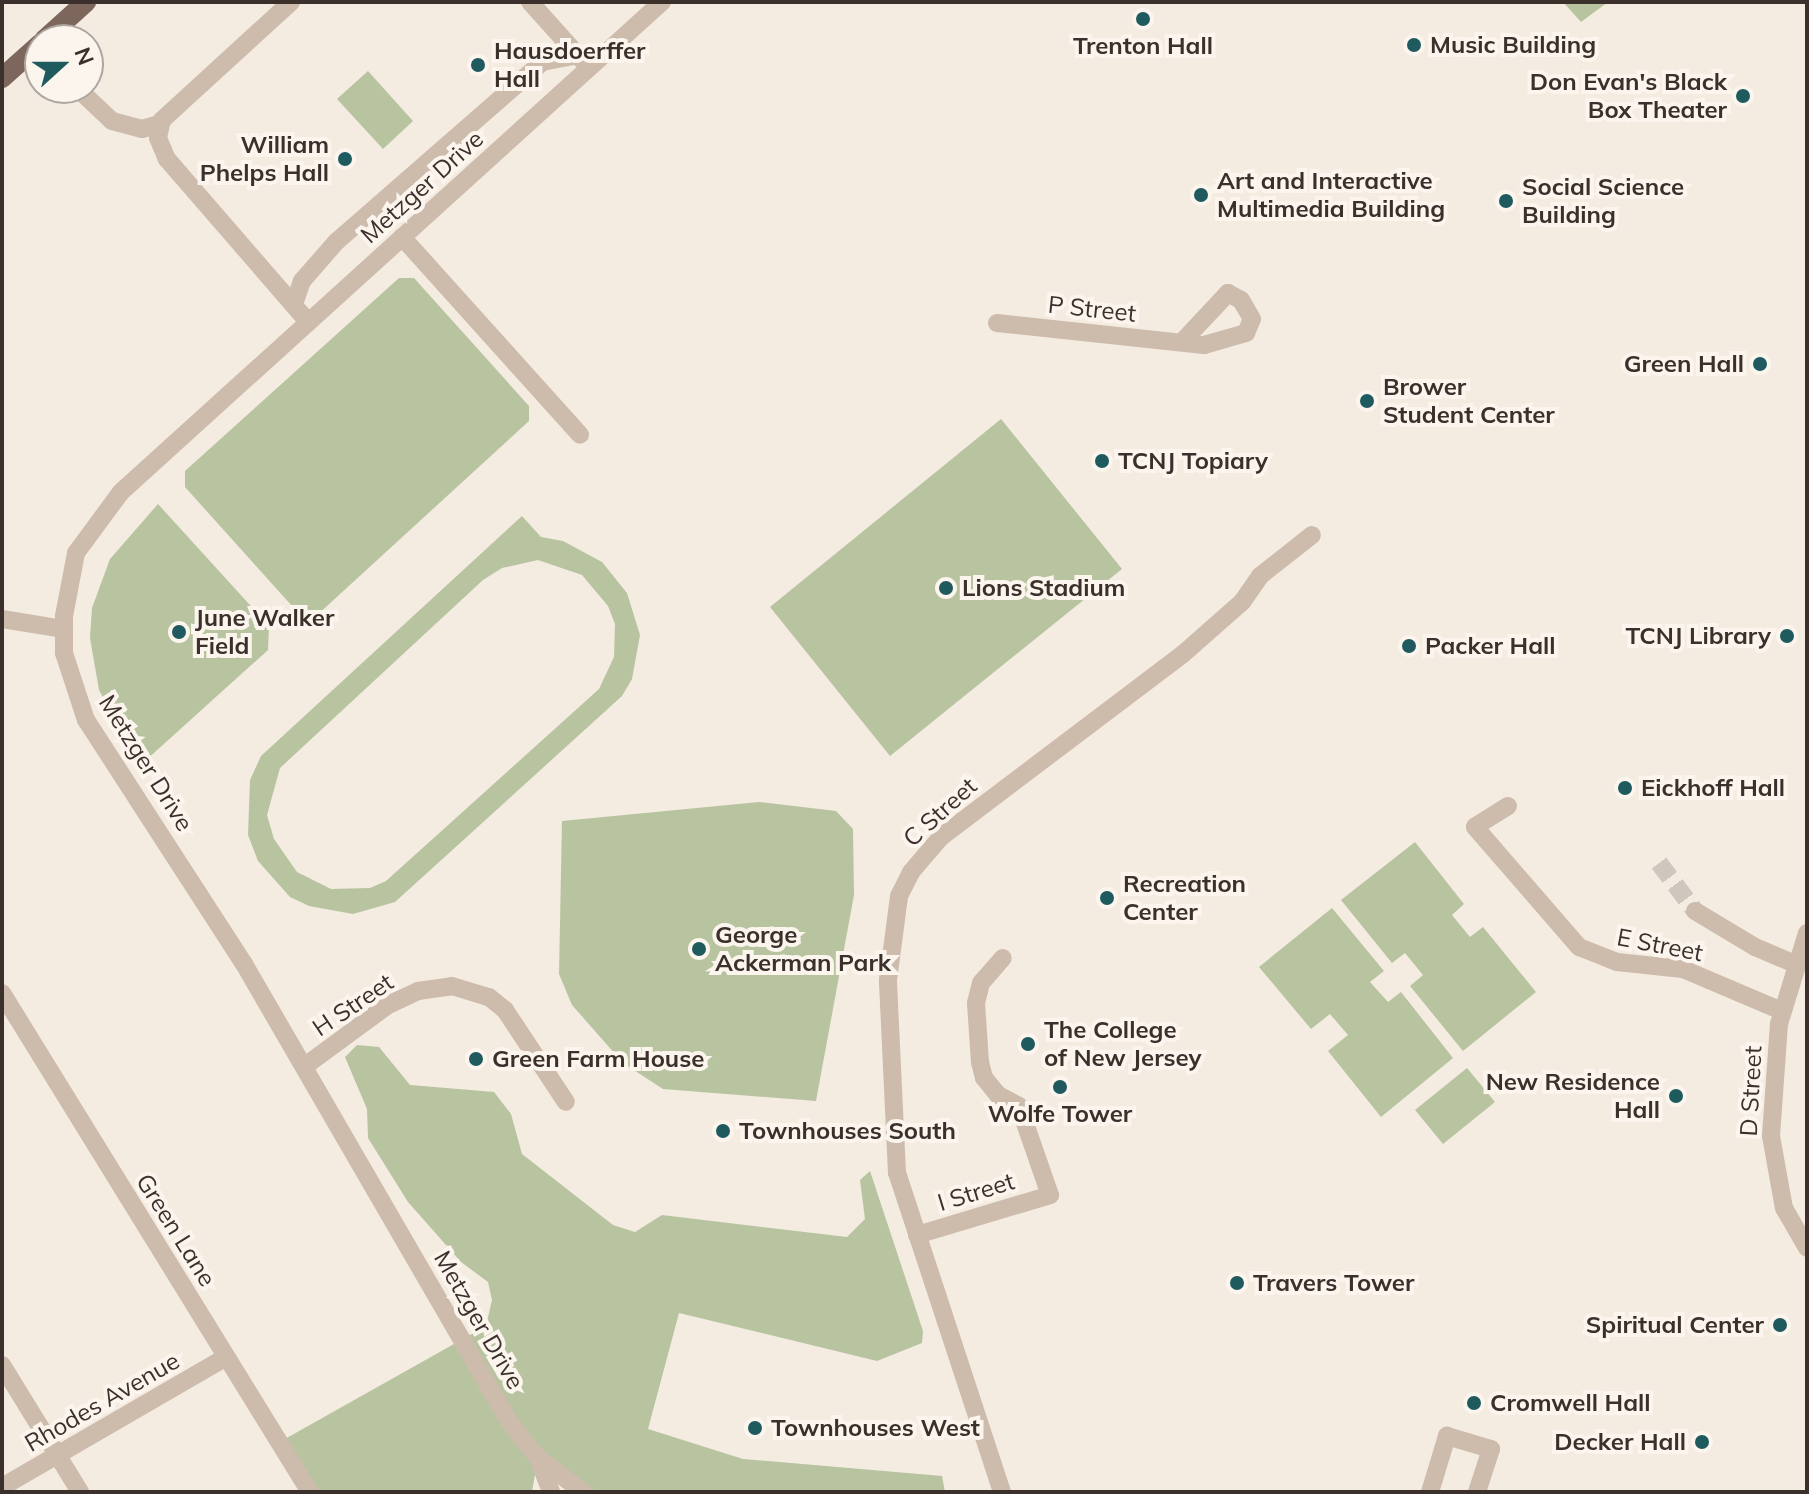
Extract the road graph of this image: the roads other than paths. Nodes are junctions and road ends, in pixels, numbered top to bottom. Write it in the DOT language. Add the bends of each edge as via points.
graph roads {
  1 [pos="86,2"];
  2 [pos="291,2"];
  3 [pos="530,2"];
  4 [pos="662,2"];
  5 [pos="62,24"];
  6 [pos="24,59"];
  7 [pos="583,61"];
  8 [pos="2,78"];
  9 [pos="94,104"];
  10 [pos="160,124"];
  11 [pos="402,237"];
  12 [pos="294,304"];
  13 [pos="308,322"];
  14 [pos="997,323"];
  15 [pos="1182,342"];
  16 [pos="580,435"];
  17 [pos="1312,535"];
  18 [pos="2,619"];
  19 [pos="64,629"];
  20 [pos="1508,806"];
  21 [pos="1695,911"];
  22 [pos="1807,933"];
  23 [pos="1003,958"];
  24 [pos="1795,964"];
  25 [pos="2,993"];
  26 [pos="1782,1011"];
  27 [pos="305,1066"];
  28 [pos="566,1102"];
  29 [pos="917,1235"];
  30 [pos="1805,1240"];
  31 [pos="226,1357"];
  32 [pos="2,1365"];
  33 [pos="58,1455"];
  34 [pos="537,1457"];
  35 [pos="2,1487"];
  36 [pos="80,1492"];
  37 [pos="310,1492"];
  38 [pos="551,1492"];
  39 [pos="583,1492"];
  40 [pos="1002,1492"];
  41 [pos="1430,1492"];
  42 [pos="1477,1492"];
  1 -- 5 [label="main road"];
  2 -- 10 [label="street"];
  3 -- 7 [label="street"];
  4 -- 7 [label="street, Metzger Drive"];
  6 -- 8 [label="main road"];
  7 -- 11 [label="street, Metzger Drive"];
  7 -- 12 [label="street" via="542,62 336,242 302,281"];
  9 -- 10 [label="street" via="112,121 142,129"];
  10 -- 12 [label="street" via="158,138 167,159"];
  11 -- 13 [label="street, Metzger Drive"];
  11 -- 16 [label="street"];
  12 -- 13 [label="street"];
  13 -- 19 [label="street, Metzger Drive" via="101,513 76,553"];
  14 -- 15 [label="street, P Street"];
  17 -- 29 [label="street, C Street" via="1260,576 1242,602 1183,654 958,823 911,872 892,919 888,980 894,1146"];
  18 -- 19 [label="street"];
  19 -- 27 [label="street, Metzger Drive" via="71,681 86,720"];
  20 -- 26 [label="street, E Street" via="1475,827 1579,947 1617,962 1683,969"];
  21 -- 24 [label="street"];
  22 -- 24 [label="street, D Street"];
  23 -- 29 [label="street, I Street" via="981,983 976,1003 980,1062 984,1078 998,1095 1019,1106 1050,1195"];
  24 -- 26 [label="street, D Street"];
  25 -- 31 [label="street, Green Lane"];
  26 -- 30 [label="street, D Street" via="1771,1136 1777,1184"];
  27 -- 28 [label="street, H Street" via="388,1005 418,991 452,986 489,997 505,1010"];
  27 -- 34 [label="street, Metzger Drive" via="510,1423"];
  29 -- 40 [label="street, C Street"];
  31 -- 33 [label="street, Rhodes Avenue"];
  31 -- 37 [label="street, Green Lane"];
  32 -- 33 [label="street"];
  33 -- 35 [label="street, Rhodes Avenue"];
  33 -- 36 [label="street"];
  34 -- 38 [label="street"];
  34 -- 39 [label="street, Metzger Drive"];
  41 -- 42 [label="street" via="1447,1436 1491,1449"];
}
